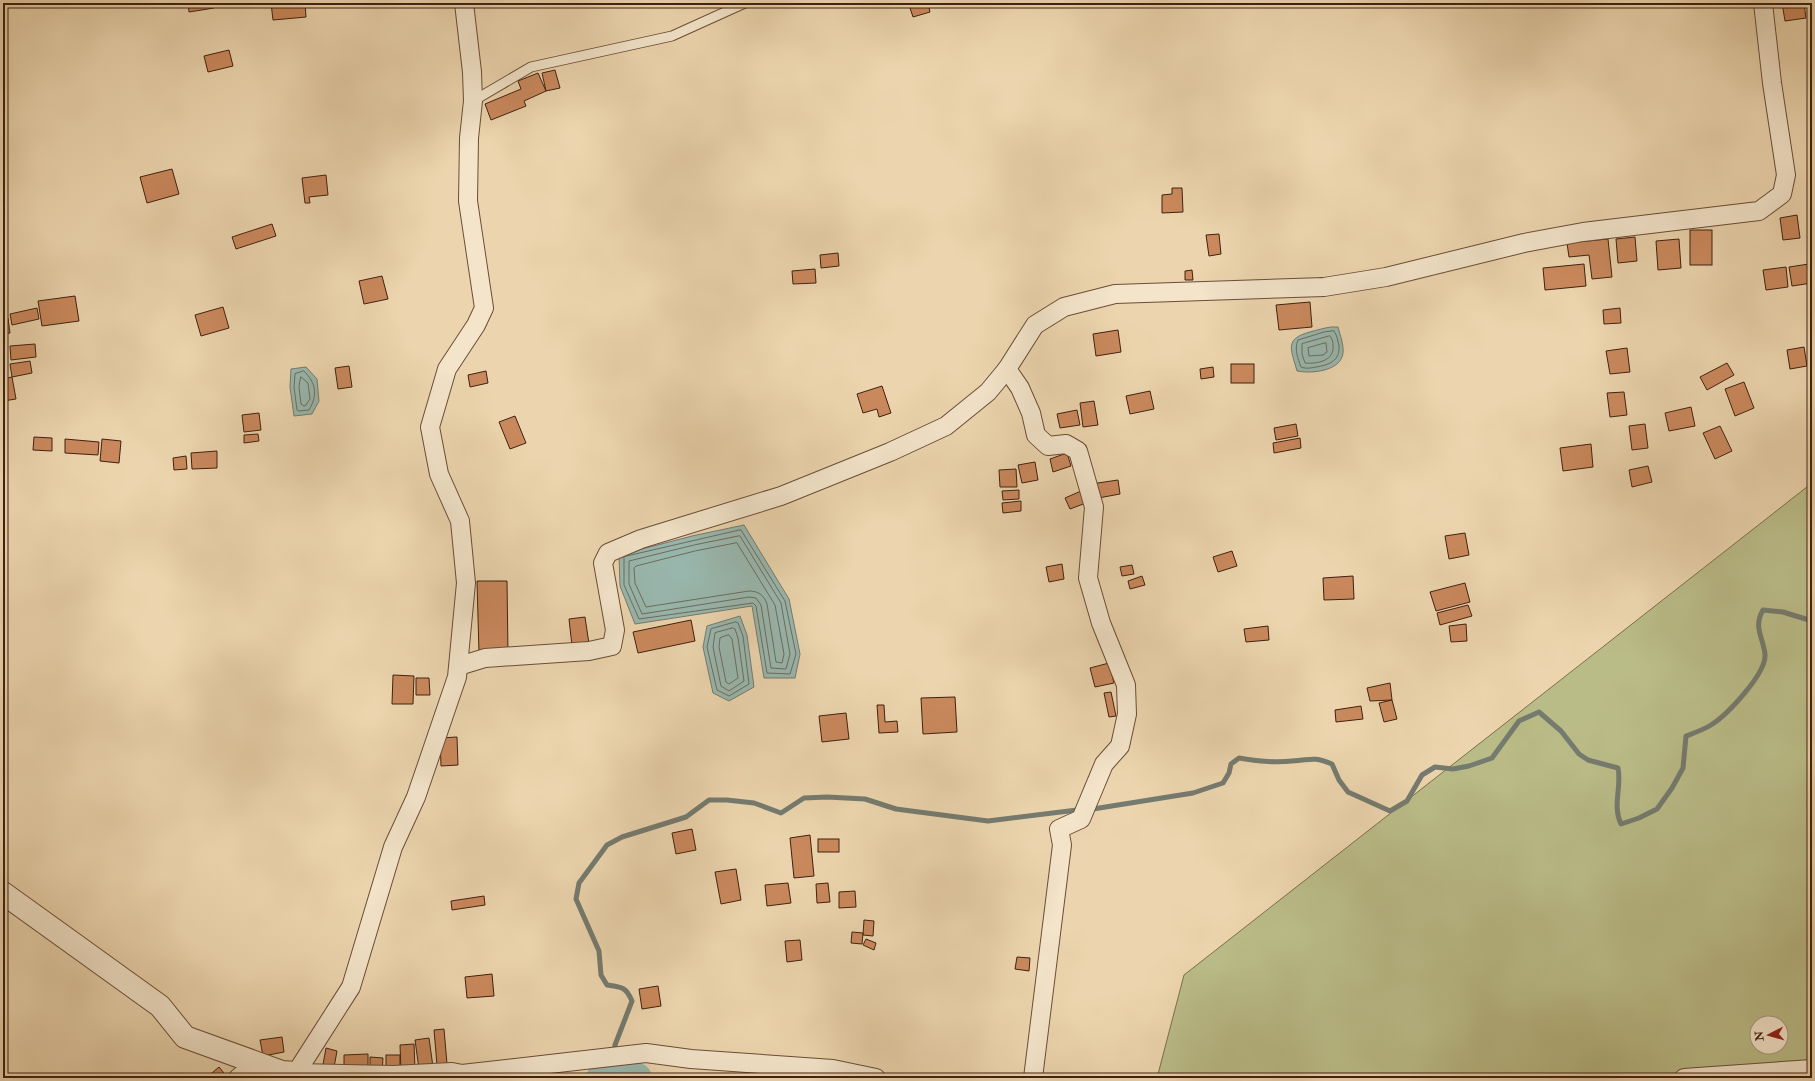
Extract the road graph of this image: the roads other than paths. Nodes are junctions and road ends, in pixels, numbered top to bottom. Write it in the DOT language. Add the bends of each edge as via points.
graph roads {
  1 [pos="464,3"];
  2 [pos="745,3"];
  3 [pos="1763,3"];
  4 [pos="473,101"];
  5 [pos="1007,369"];
  6 [pos="459,666"];
  7 [pos="3,893"];
  8 [pos="256,1063"];
  9 [pos="1812,1069"];
  10 [pos="296,1075"];
  11 [pos="238,1078"];
  12 [pos="876,1078"];
  13 [pos="1033,1078"];
  14 [pos="1684,1078"];
  1 -- 4 [label="street"];
  2 -- 4 [label="lane" via="672,36 531,67"];
  3 -- 5 [label="street" via="1786,175 1782,194 1759,211 1583,232 1524,243 1386,277 1324,287 1115,294 1064,307 1035,325"];
  4 -- 6 [label="street" via="469,138 468,201 484,308 447,369 430,427 439,474 460,521 466,583"];
  5 -- 6 [label="street" via="988,392 946,426 890,452 781,496 641,539 608,553 602,563 615,630 612,646 590,651 485,658"];
  5 -- 13 [label="street" via="1020,388 1031,413 1036,435 1048,446 1066,444 1078,451 1094,507 1088,578 1101,623 1126,685 1127,714 1120,746 1104,764 1081,819 1059,829 1062,845"];
  6 -- 10 [label="street" via="416,797 393,847 351,986"];
  7 -- 8 [label="street" via="160,1006 185,1037"];
  8 -- 10 [label="street"];
  8 -- 11 [label="street"];
  9 -- 14 [label="street"];
  10 -- 12 [label="street" via="452,1072 462,1074 646,1053 691,1059 833,1069"];
}
